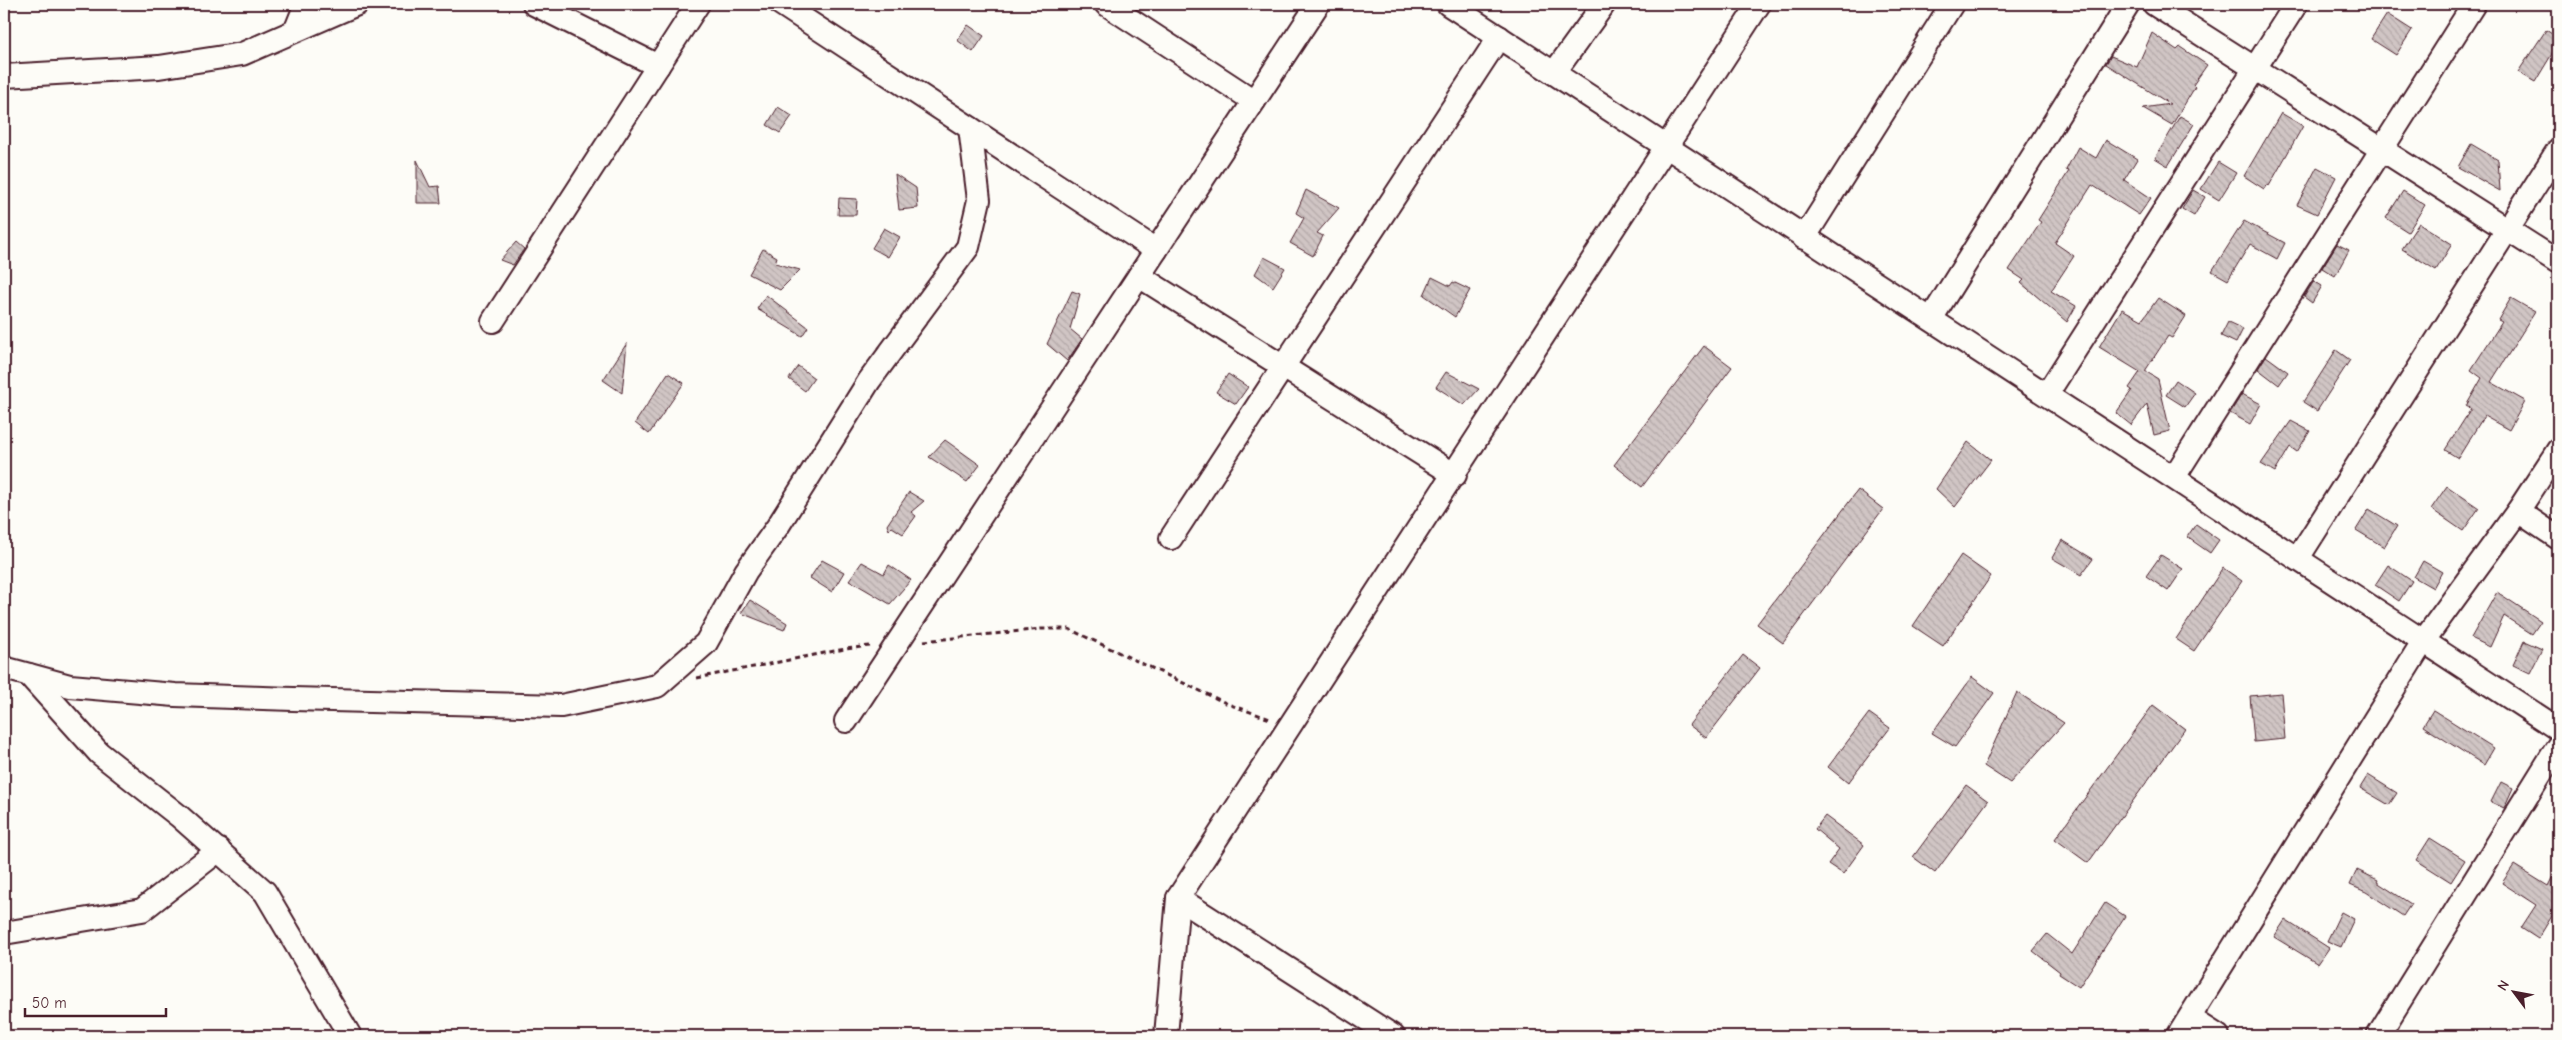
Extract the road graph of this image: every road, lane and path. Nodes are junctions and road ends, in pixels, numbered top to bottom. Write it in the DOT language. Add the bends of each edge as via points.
graph roads {
  1 [pos="306,4"];
  2 [pos="357,4"];
  3 [pos="534,4"];
  4 [pos="698,4"];
  5 [pos="781,4"];
  6 [pos="1106,4"];
  7 [pos="1318,4"];
  8 [pos="1448,4"];
  9 [pos="1604,4"];
  10 [pos="1759,4"];
  11 [pos="1952,4"];
  12 [pos="2128,4"];
  13 [pos="2154,4"];
  14 [pos="2296,4"];
  15 [pos="2474,4"];
  16 [pos="296,29"];
  17 [pos="1499,37"];
  18 [pos="658,66"];
  19 [pos="2255,68"];
  20 [pos="1554,73"];
  21 [pos="4,76"];
  22 [pos="1254,101"];
  23 [pos="970,128"];
  24 [pos="1668,147"];
  25 [pos="2381,149"];
  26 [pos="2558,150"];
  27 [pos="2507,229"];
  28 [pos="1804,238"];
  29 [pos="1156,250"];
  30 [pos="2558,262"];
  31 [pos="1139,276"];
  32 [pos="1931,320"];
  33 [pos="493,321"];
  34 [pos="1283,367"];
  35 [pos="2047,394"];
  36 [pos="2558,450"];
  37 [pos="1455,475"];
  38 [pos="2174,477"];
  39 [pos="2518,512"];
  40 [pos="1171,538"];
  41 [pos="2558,538"];
  42 [pos="2298,558"];
  43 [pos="2424,640"];
  44 [pos="898,643"];
  45 [pos="4,668"];
  46 [pos="29,675"];
  47 [pos="695,678"];
  48 [pos="846,721"];
  49 [pos="1290,726"];
  50 [pos="2558,729"];
  51 [pos="2558,746"];
  52 [pos="219,850"];
  53 [pos="1178,898"];
  54 [pos="4,933"];
  55 [pos="2184,1027"];
  56 [pos="350,1036"];
  57 [pos="1166,1036"];
  58 [pos="1393,1036"];
  59 [pos="2218,1036"];
  60 [pos="2378,1036"];
  1 -- 16 [label="street"];
  2 -- 16 [label="street"];
  3 -- 18 [label="street"];
  4 -- 18 [label="street"];
  5 -- 23 [label="street"];
  6 -- 22 [label="street"];
  7 -- 22 [label="street"];
  8 -- 17 [label="street"];
  9 -- 20 [label="street"];
  10 -- 24 [label="street"];
  11 -- 28 [label="street"];
  12 -- 32 [label="street"];
  13 -- 19 [label="street"];
  14 -- 19 [label="street"];
  15 -- 25 [label="street"];
  16 -- 21 [label="street" via="242,54 214,59 159,67"];
  17 -- 20 [label="street"];
  17 -- 34 [label="street"];
  18 -- 33 [label="street"];
  19 -- 25 [label="street"];
  19 -- 35 [label="street"];
  20 -- 24 [label="street"];
  22 -- 29 [label="street"];
  23 -- 29 [label="street"];
  23 -- 46 [label="street" via="979,200 968,246 869,381 778,526 746,570 706,643 657,686 561,706 175,695 70,686"];
  24 -- 28 [label="street"];
  24 -- 37 [label="street"];
  25 -- 27 [label="street"];
  25 -- 38 [label="street"];
  26 -- 27 [label="street"];
  27 -- 30 [label="street"];
  27 -- 42 [label="street"];
  28 -- 32 [label="street"];
  29 -- 31 [label="street"];
  31 -- 34 [label="street"];
  31 -- 44 [label="street"];
  32 -- 35 [label="street"];
  34 -- 37 [label="street"];
  34 -- 40 [label="street"];
  35 -- 38 [label="street"];
  36 -- 39 [label="street"];
  37 -- 49 [label="street"];
  38 -- 42 [label="street"];
  39 -- 41 [label="street"];
  39 -- 43 [label="street"];
  42 -- 43 [label="street"];
  43 -- 50 [label="street"];
  43 -- 55 [label="street"];
  44 -- 47 [label="path" via="845,649"];
  44 -- 48 [label="street"];
  44 -- 49 [label="path" via="1069,629 1228,704"];
  45 -- 46 [label="street"];
  46 -- 52 [label="street" via="100,753"];
  49 -- 53 [label="street"];
  51 -- 60 [label="street"];
  52 -- 54 [label="street" via="142,910"];
  52 -- 56 [label="street" via="265,892"];
  53 -- 57 [label="street"];
  53 -- 58 [label="street"];
  55 -- 59 [label="street"];
}
